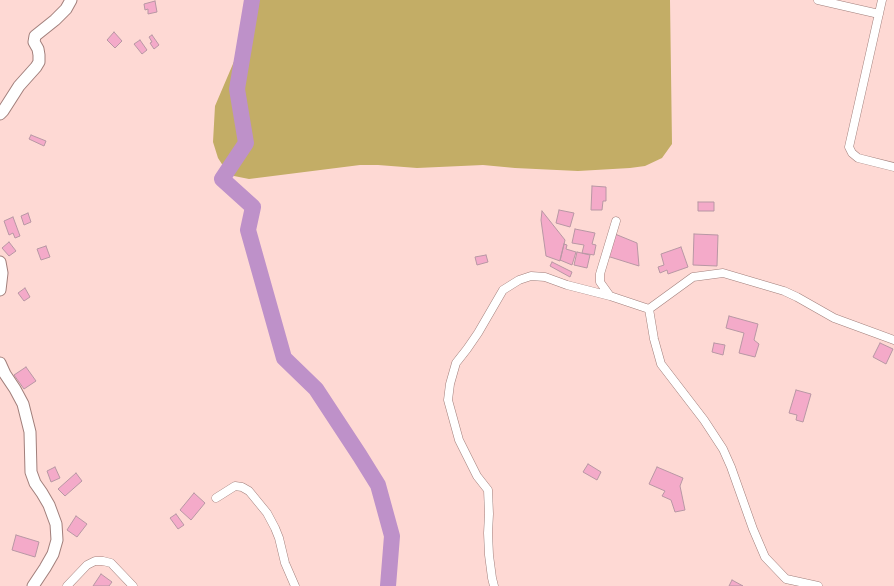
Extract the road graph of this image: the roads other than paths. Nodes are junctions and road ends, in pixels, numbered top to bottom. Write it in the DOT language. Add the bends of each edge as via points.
graph roads {
  1 [pos="71,0"];
  2 [pos="818,0"];
  3 [pos="882,0"];
  4 [pos="879,14"];
  5 [pos="0,114"];
  6 [pos="894,167"];
  7 [pos="616,221"];
  8 [pos="0,262"];
  9 [pos="0,290"];
  10 [pos="610,296"];
  11 [pos="649,309"];
  12 [pos="894,340"];
  13 [pos="0,363"];
  14 [pos="216,498"];
  15 [pos="33,586"];
  16 [pos="67,586"];
  17 [pos="133,586"];
  18 [pos="295,586"];
  19 [pos="494,586"];
  20 [pos="818,586"];
  1 -- 5 [label="street" via="66,9 35,36 39,62"];
  2 -- 4 [label="street"];
  3 -- 4 [label="street"];
  4 -- 6 [label="street" via="849,147 858,158"];
  7 -- 10 [label="street" via="600,274 600,282"];
  8 -- 9 [label="street"];
  10 -- 11 [label="street"];
  10 -- 19 [label="street" via="545,277 531,276 519,280 503,290 468,349 456,363 448,400 460,440 477,476 488,490 489,556"];
  11 -- 12 [label="street" via="693,277 722,274 784,291 834,318"];
  11 -- 20 [label="street" via="662,364 723,449 765,557 786,578"];
  13 -- 15 [label="street" via="23,404 30,432 31,472 56,524 53,554"];
  14 -- 18 [label="street" via="235,486 249,491 275,528"];
  16 -- 17 [label="street" via="87,565 104,561 111,563"];
}
